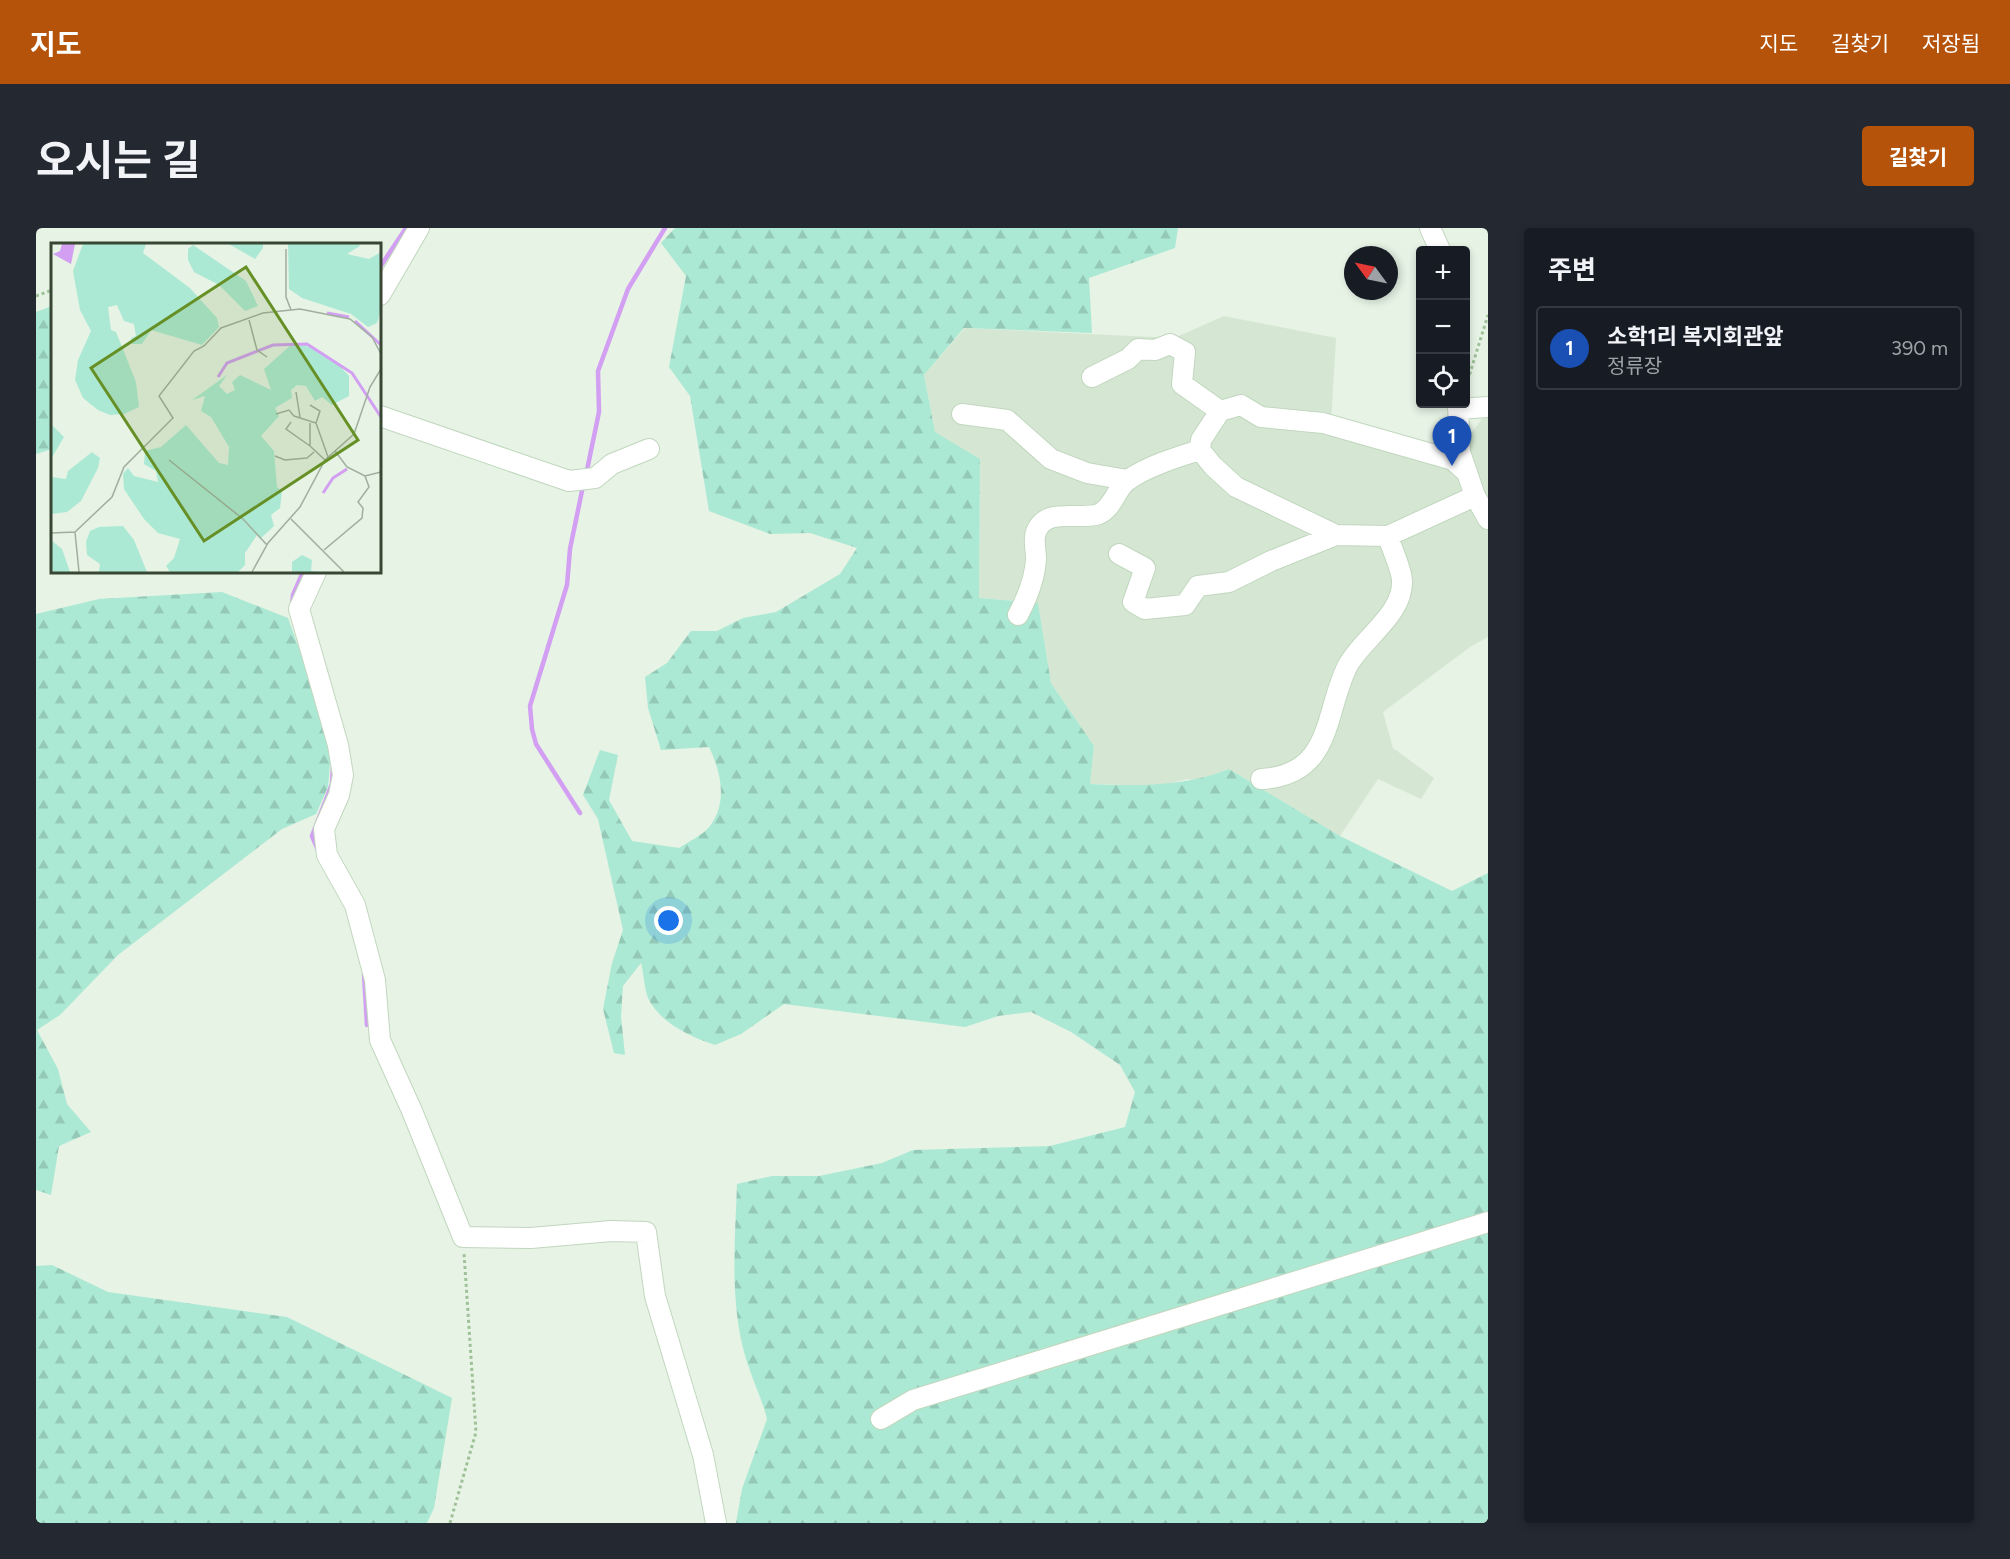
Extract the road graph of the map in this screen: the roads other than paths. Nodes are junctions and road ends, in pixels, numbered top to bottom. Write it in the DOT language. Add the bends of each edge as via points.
graph roads {
  1 [pos="419,228"];
  2 [pos="1430,228"];
  3 [pos="1438,246"];
  4 [pos="381,293"];
  5 [pos="1092,377"];
  6 [pos="1470,406"];
  7 [pos="1488,407"];
  8 [pos="1458,408"];
  9 [pos="1220,411"];
  10 [pos="962,414"];
  11 [pos="381,416"];
  12 [pos="649,449"];
  13 [pos="1200,450"];
  14 [pos="1466,472"];
  15 [pos="1127,480"];
  16 [pos="1475,496"];
  17 [pos="1488,519"];
  18 [pos="1336,535"];
  19 [pos="1388,536"];
  20 [pos="1119,554"];
  21 [pos="316,573"];
  22 [pos="1018,615"];
  23 [pos="1261,779"];
  24 [pos="1488,1222"];
  25 [pos="881,1419"];
  26 [pos="716,1523"];
  1 -- 4 [label="street"];
  2 -- 3 [label="street"];
  5 -- 9 [label="street" via="1128,359 1138,349 1155,350 1170,344 1185,352 1182,384"];
  6 -- 7 [label="street"];
  8 -- 14 [label="street" via="1460,452"];
  9 -- 13 [label="street" via="1201,440"];
  9 -- 14 [label="street" via="1241,405 1261,417 1323,423 1453,460"];
  10 -- 15 [label="street" via="1007,420 1051,459 1088,473"];
  11 -- 12 [label="street" via="569,481 595,478 612,464"];
  13 -- 15 [label="street"];
  13 -- 18 [label="street" via="1236,487"];
  14 -- 16 [label="street"];
  15 -- 22 [label="street" via="1098,514 1044,521 1036,531 1036,560 1029,594"];
  16 -- 17 [label="street"];
  16 -- 19 [label="street"];
  18 -- 19 [label="street"];
  18 -- 20 [label="street" via="1228,582 1198,586 1185,605 1145,609 1132,602 1145,568"];
  19 -- 23 [label="street" via="1402,581 1397,600 1349,664 1326,736 1293,772 1280,778"];
  21 -- 26 [label="street" via="299,609 343,775 324,829 327,855 355,905 375,980 380,1040 463,1237 646,1233 655,1296 703,1455"];
  24 -- 25 [label="street" via="914,1400"];
}
